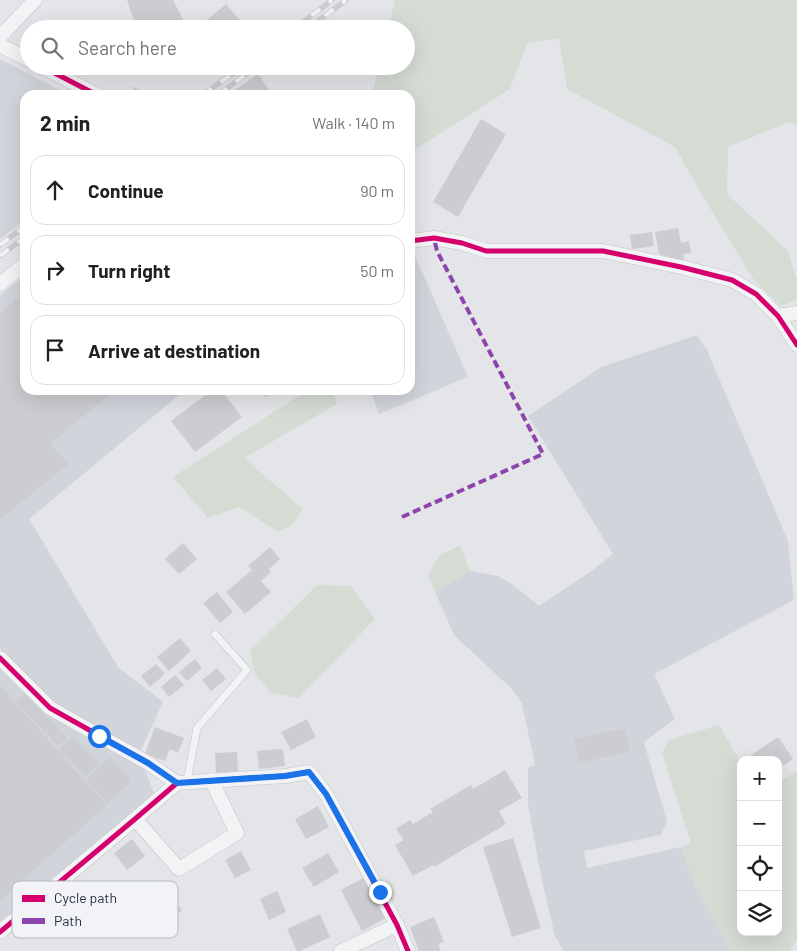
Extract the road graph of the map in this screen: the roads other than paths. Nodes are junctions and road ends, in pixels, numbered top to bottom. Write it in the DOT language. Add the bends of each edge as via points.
graph roads {
  1 [pos="35,0"];
  2 [pos="0,37"];
  3 [pos="0,45"];
  4 [pos="20,55"];
  5 [pos="58,75"];
  6 [pos="87,90"];
  7 [pos="415,240"];
  8 [pos="20,268"];
  9 [pos="0,284"];
  10 [pos="797,313"];
  11 [pos="778,316"];
  12 [pos="797,345"];
  13 [pos="214,634"];
  14 [pos="0,658"];
  15 [pos="211,780"];
  16 [pos="182,782"];
  17 [pos="135,819"];
  18 [pos="61,881"];
  19 [pos="12,922"];
  20 [pos="397,925"];
  21 [pos="0,932"];
  22 [pos="341,951"];
  23 [pos="408,951"];
  1 -- 2 [label="street"];
  3 -- 4 [label="street"];
  5 -- 6 [label="street"];
  7 -- 11 [label="street" via="434,238 486,251 603,251 681,267 732,280 756,294"];
  8 -- 9 [label="street"];
  10 -- 11 [label="street"];
  11 -- 12 [label="street"];
  13 -- 16 [label="lane" via="247,670 197,728"];
  14 -- 16 [label="street" via="50,708"];
  15 -- 16 [label="street"];
  15 -- 17 [label="street" via="237,833 179,870"];
  15 -- 20 [label="street" via="309,772 326,794"];
  16 -- 17 [label="street"];
  17 -- 18 [label="street"];
  19 -- 21 [label="street"];
  20 -- 22 [label="street"];
  20 -- 23 [label="street"];
}
